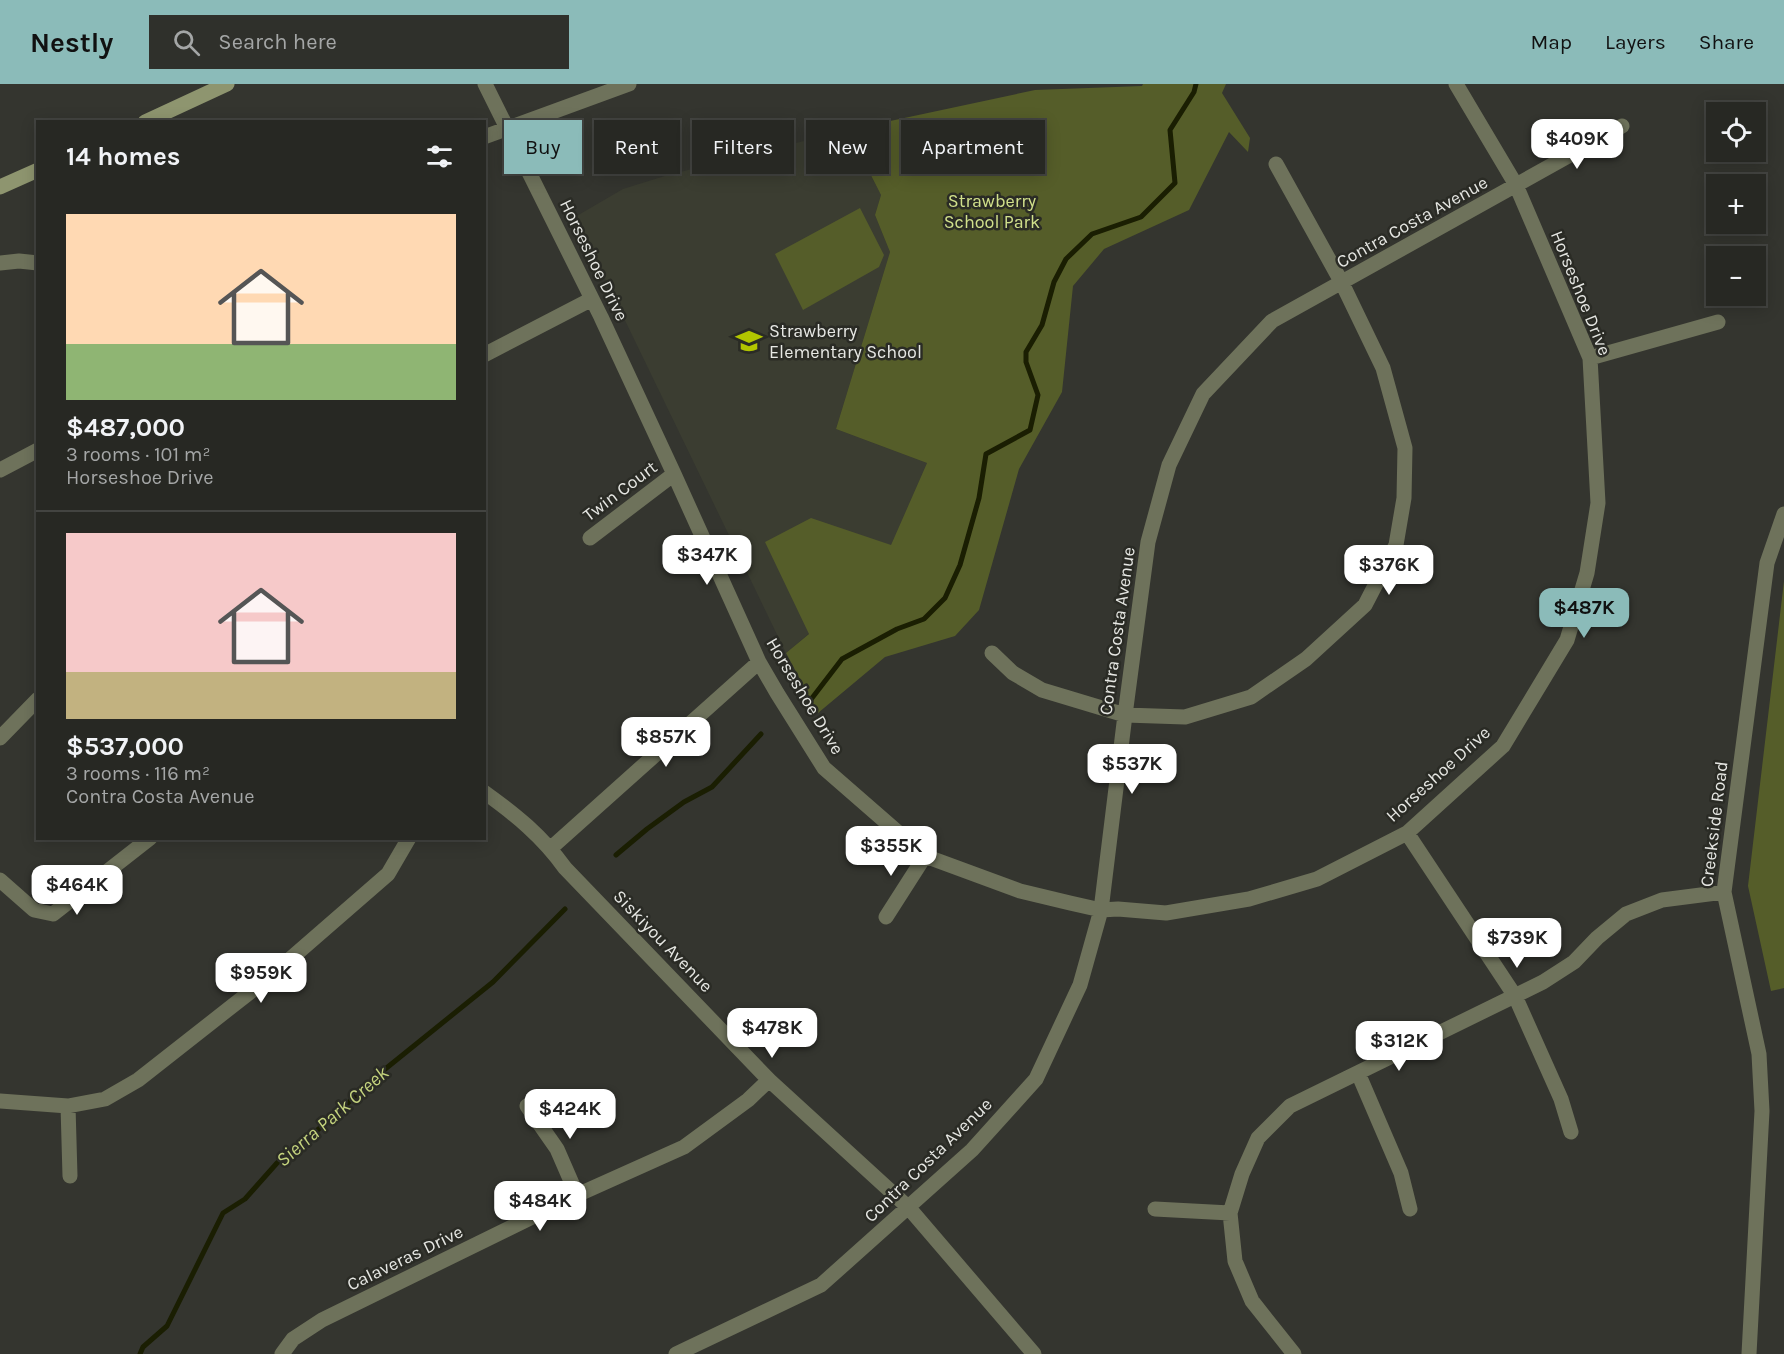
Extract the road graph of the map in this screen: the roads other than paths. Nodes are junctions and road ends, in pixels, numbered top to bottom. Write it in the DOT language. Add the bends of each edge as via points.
graph roads {
  1 [pos="227,84"];
  2 [pos="485,84"];
  3 [pos="629,84"];
  4 [pos="1456,84"];
  5 [pos="148,120"];
  6 [pos="531,120"];
  7 [pos="504,125"];
  8 [pos="1622,126"];
  9 [pos="504,130"];
  10 [pos="486,136"];
  11 [pos="1276,164"];
  12 [pos="36,171"];
  13 [pos="529,174"];
  14 [pos="1516,185"];
  15 [pos="0,187"];
  16 [pos="0,263"];
  17 [pos="36,263"];
  18 [pos="1342,284"];
  19 [pos="592,299"];
  20 [pos="1718,322"];
  21 [pos="486,354"];
  22 [pos="1590,358"];
  23 [pos="36,451"];
  24 [pos="0,470"];
  25 [pos="675,474"];
  26 [pos="1784,514"];
  27 [pos="590,538"];
  28 [pos="992,652"];
  29 [pos="759,662"];
  30 [pos="36,701"];
  31 [pos="1125,715"];
  32 [pos="0,738"];
  33 [pos="486,793"];
  34 [pos="1407,833"];
  35 [pos="147,840"];
  36 [pos="408,840"];
  37 [pos="551,848"];
  38 [pos="925,856"];
  39 [pos="0,880"];
  40 [pos="1724,892"];
  41 [pos="1101,910"];
  42 [pos="886,917"];
  43 [pos="1515,996"];
  44 [pos="1358,1073"];
  45 [pos="769,1080"];
  46 [pos="0,1101"];
  47 [pos="68,1106"];
  48 [pos="527,1106"];
  49 [pos="1570,1132"];
  50 [pos="70,1176"];
  51 [pos="577,1195"];
  52 [pos="909,1208"];
  53 [pos="1155,1209"];
  54 [pos="1410,1209"];
  55 [pos="1230,1214"];
  56 [pos="282,1354"];
  57 [pos="676,1354"];
  58 [pos="1034,1354"];
  59 [pos="1294,1354"];
  60 [pos="1749,1354"];
  1 -- 5 [label="street"];
  2 -- 7 [label="street, Horseshoe Drive"];
  3 -- 6 [label="street"];
  4 -- 14 [label="street, Horseshoe Drive"];
  8 -- 14 [label="street, Contra Costa Avenue"];
  9 -- 10 [label="street"];
  11 -- 18 [label="street"];
  12 -- 15 [label="street"];
  13 -- 19 [label="street, Horseshoe Drive"];
  14 -- 18 [label="street, Contra Costa Avenue"];
  14 -- 22 [label="street, Horseshoe Drive"];
  16 -- 17 [label="street"];
  18 -- 31 [label="street, Contra Costa Avenue" via="1272,321 1203,394 1169,465 1148,542"];
  18 -- 31 [label="street" via="1383,368 1405,448 1404,498 1396,545 1365,605 1306,659 1251,697 1185,717"];
  19 -- 21 [label="street"];
  19 -- 25 [label="street, Horseshoe Drive"];
  20 -- 22 [label="street"];
  22 -- 34 [label="street, Horseshoe Drive" via="1598,503 1587,573 1567,640 1503,746"];
  23 -- 24 [label="street"];
  25 -- 27 [label="street, Twin Court"];
  25 -- 29 [label="street, Horseshoe Drive"];
  26 -- 40 [label="street, Creekside Road" via="1767,563"];
  28 -- 31 [label="street" via="1013,673 1042,690"];
  29 -- 37 [label="street"];
  29 -- 38 [label="street, Horseshoe Drive" via="825,768"];
  30 -- 32 [label="street"];
  31 -- 41 [label="street, Contra Costa Avenue"];
  33 -- 37 [label="street, Siskiyou Avenue" via="518,816"];
  34 -- 41 [label="street, Horseshoe Drive" via="1317,879 1249,899 1166,913"];
  34 -- 43 [label="street"];
  35 -- 39 [label="street" via="53,914 34,910"];
  36 -- 47 [label="street" via="388,873 273,974 138,1080 105,1099"];
  37 -- 45 [label="street, Siskiyou Avenue" via="565,868"];
  38 -- 41 [label="street, Horseshoe Drive" via="1020,891"];
  38 -- 42 [label="street"];
  40 -- 43 [label="street" via="1662,900 1626,914 1574,962"];
  40 -- 60 [label="street, Creekside Road" via="1759,1054 1762,1111"];
  41 -- 52 [label="street, Contra Costa Avenue" via="1080,986 1036,1079 972,1150"];
  43 -- 44 [label="street"];
  43 -- 49 [label="street" via="1561,1099"];
  44 -- 54 [label="street" via="1401,1173"];
  44 -- 55 [label="street" via="1290,1106 1258,1138"];
  45 -- 51 [label="street, Calaveras Drive" via="684,1147"];
  45 -- 52 [label="street, Siskiyou Avenue"];
  46 -- 47 [label="street"];
  47 -- 50 [label="street"];
  48 -- 51 [label="street" via="557,1149"];
  51 -- 56 [label="street, Calaveras Drive" via="322,1320 293,1339"];
  52 -- 57 [label="street, Contra Costa Avenue" via="821,1285"];
  52 -- 58 [label="street, Siskiyou Avenue"];
  53 -- 55 [label="street"];
  55 -- 59 [label="street" via="1235,1261 1252,1301"];
}
